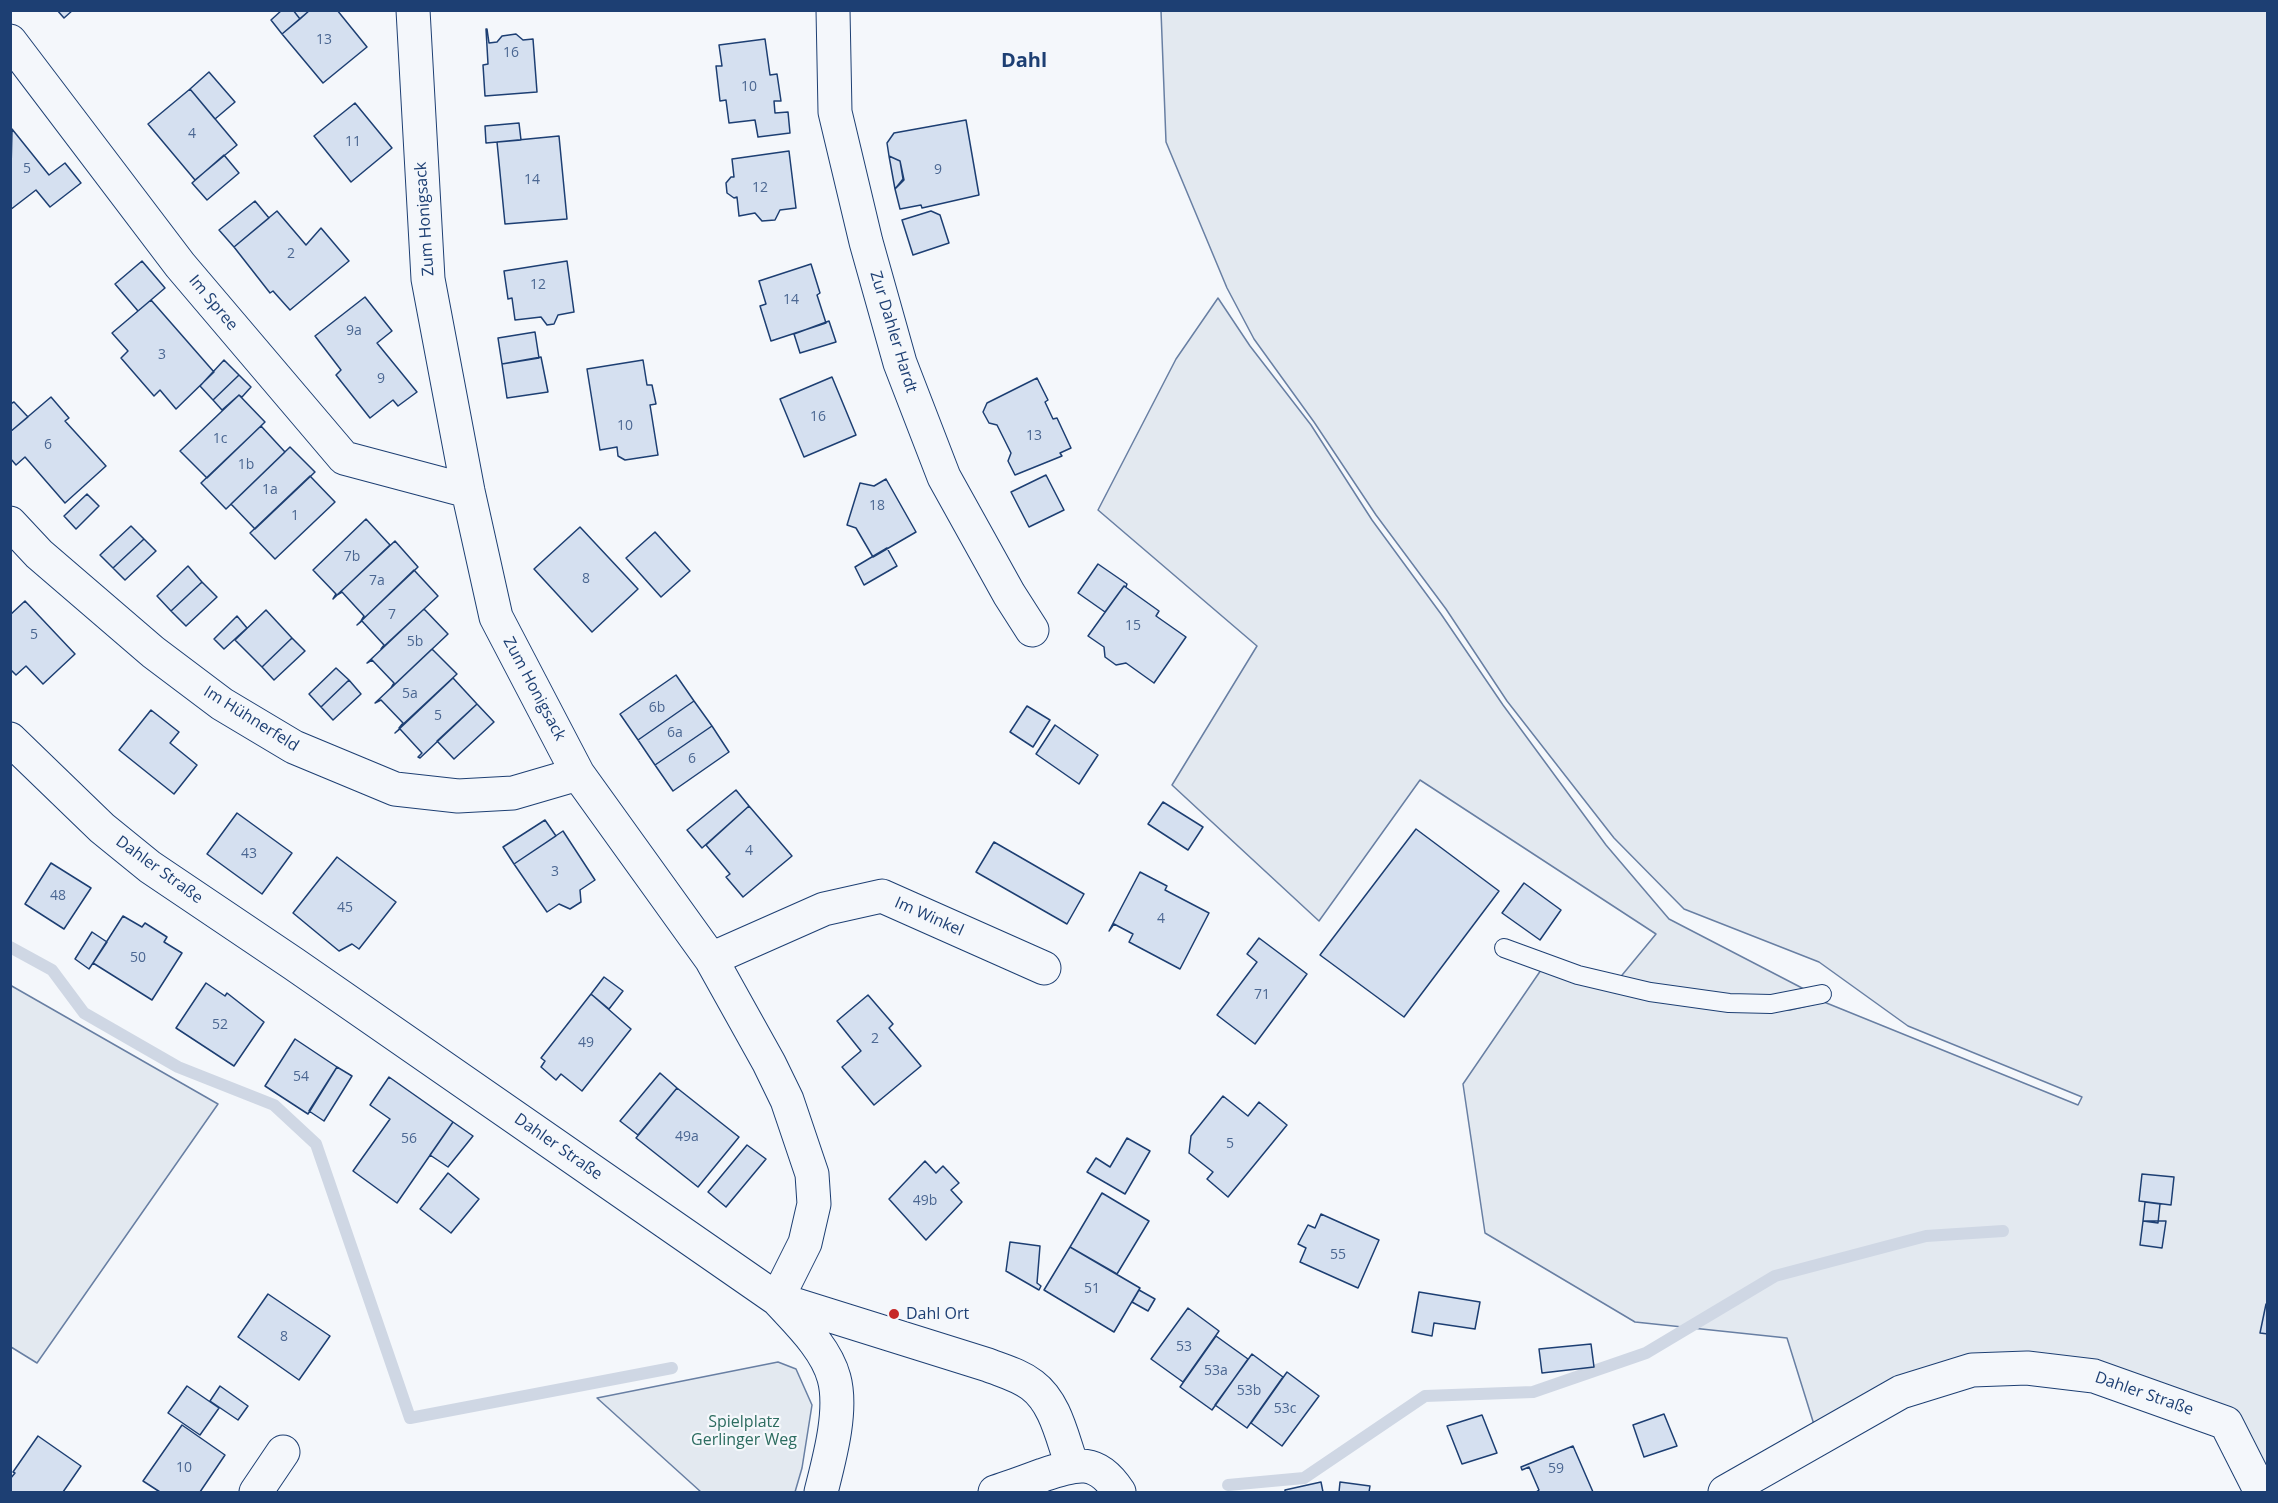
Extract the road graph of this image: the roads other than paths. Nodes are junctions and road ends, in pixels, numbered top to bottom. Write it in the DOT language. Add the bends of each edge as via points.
graph roads {
  1 [pos="412,10"];
  2 [pos="833,10"];
  3 [pos="10,41"];
  4 [pos="468,491"];
  5 [pos="10,523"];
  6 [pos="1032,630"];
  7 [pos="10,739"];
  8 [pos="578,774"];
  9 [pos="1504,948"];
  10 [pos="711,958"];
  11 [pos="1044,968"];
  12 [pos="1822,994"];
  13 [pos="777,1299"];
  14 [pos="283,1452"];
  15 [pos="1072,1465"];
  16 [pos="256,1492"];
  17 [pos="821,1492"];
  18 [pos="995,1492"];
  19 [pos="1119,1492"];
  20 [pos="1725,1492"];
  21 [pos="2261,1492"];
  1 -- 4 [label="street, Zum Honigsack" via="428,279"];
  2 -- 6 [label="street, Zur Dahler Hardt" via="835,112 900,363 944,477"];
  3 -- 4 [label="street, Im Spree" via="180,266 344,458"];
  4 -- 8 [label="street, Zum Honigsack" via="496,617"];
  5 -- 8 [label="street, Im Hühnerfeld" via="39,554 153,652 222,704 294,747 395,789 458,796 513,793"];
  7 -- 13 [label="street, Dahler Straße" via="102,828 150,867"];
  8 -- 10 [label="street, Zum Honigsack"];
  9 -- 12 [label="lane" via="1578,975 1673,995 1771,1004"];
  10 -- 11 [label="street, Im Winkel" via="824,909 882,896"];
  10 -- 13 [label="street, Zum Honigsack" via="787,1100 812,1174 814,1204 805,1244"];
  13 -- 15 [label="street, Dahler Straße" via="988,1365 1024,1380 1050,1405"];
  13 -- 17 [label="street" via="816,1344 834,1377 836,1411"];
  14 -- 16 [label="street"];
  15 -- 18 [label="street"];
  15 -- 19 [label="street" via="1088,1466 1102,1473"];
  20 -- 21 [label="street, Dahler Straße" via="1901,1392 1972,1370 2027,1368 2094,1376 2226,1423"];
}
